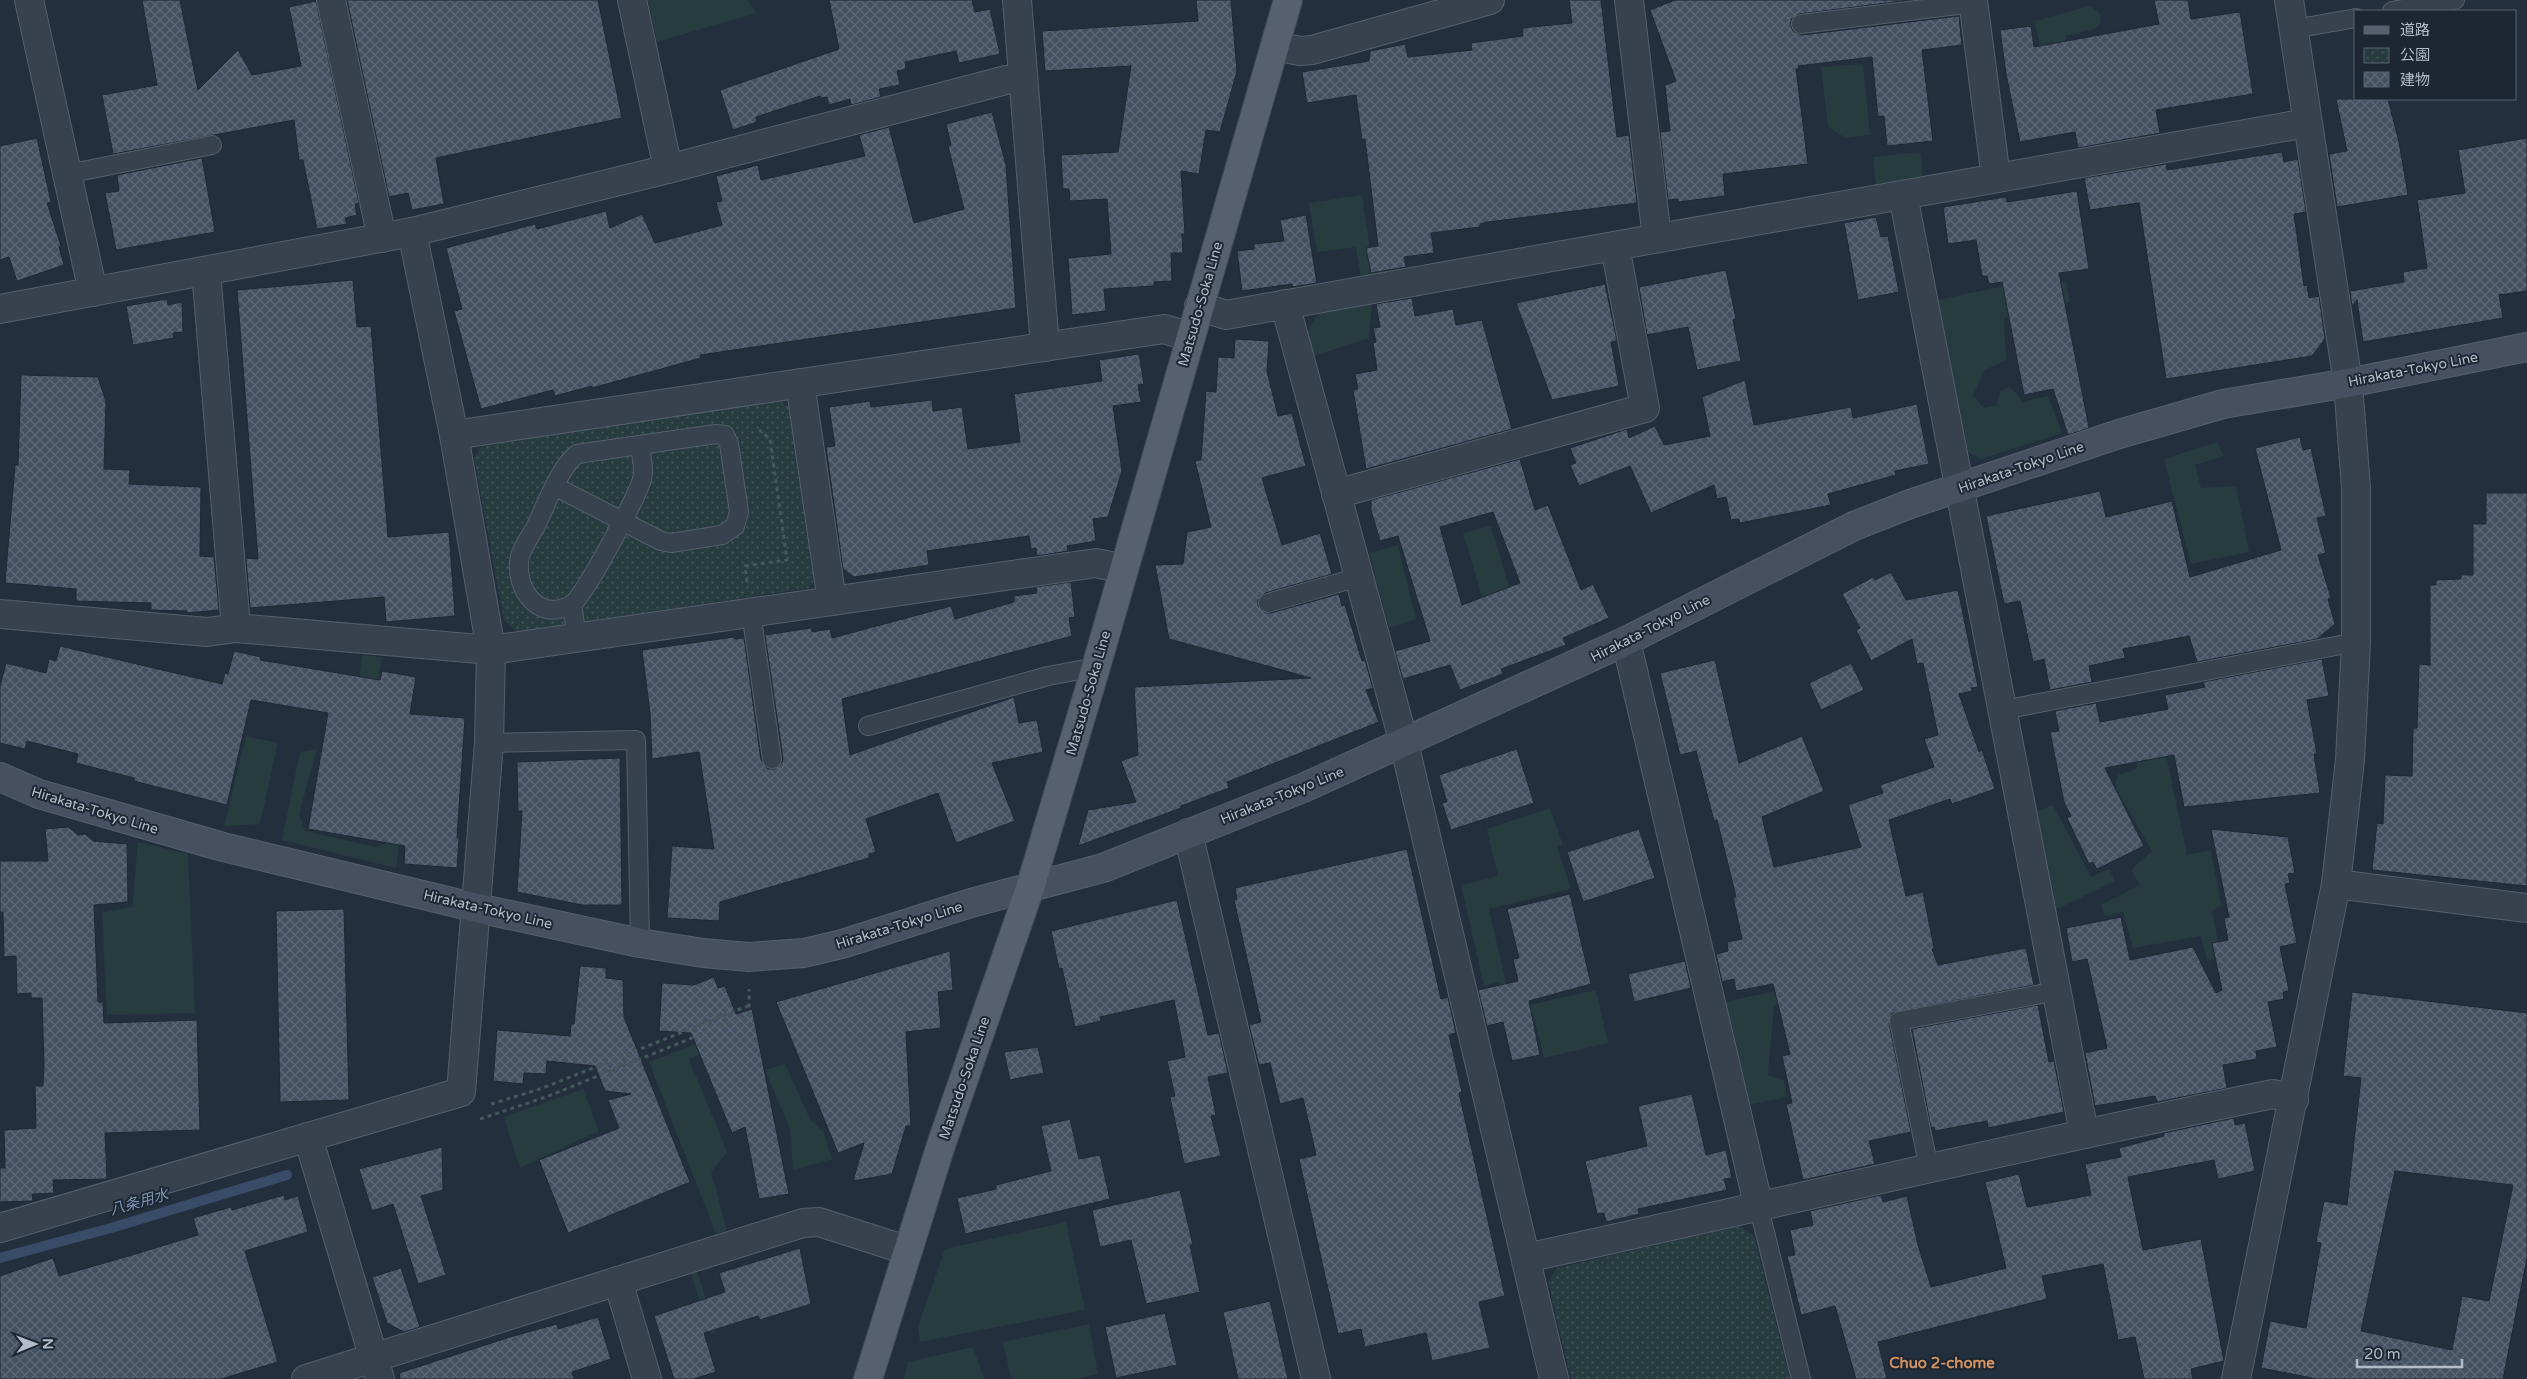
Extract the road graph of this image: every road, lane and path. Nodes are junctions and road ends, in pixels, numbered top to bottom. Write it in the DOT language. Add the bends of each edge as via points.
graph roads {
  1 [pos="28,0"];
  2 [pos="331,0"];
  3 [pos="632,0"];
  4 [pos="1018,0"];
  5 [pos="1288,0"];
  6 [pos="1490,0"];
  7 [pos="1629,0"];
  8 [pos="2289,0"];
  9 [pos="2454,0"];
  10 [pos="1974,2"];
  11 [pos="2398,10"];
  12 [pos="2354,18"];
  13 [pos="1801,24"];
  14 [pos="2294,29"];
  15 [pos="1274,46"];
  16 [pos="1023,79"];
  17 [pos="2308,123"];
  18 [pos="212,145"];
  19 [pos="668,169"];
  20 [pos="66,174"];
  21 [pos="1996,178"];
  22 [pos="1903,195"];
  23 [pos="412,232"];
  24 [pos="382,238"];
  25 [pos="1657,238"];
  26 [pos="1615,246"];
  27 [pos="206,271"];
  28 [pos="93,292"];
  29 [pos="1285,304"];
  30 [pos="1199,306"];
  31 [pos="0,309"];
  32 [pos="1191,337"];
  33 [pos="1045,347"];
  34 [pos="2527,347"];
  35 [pos="800,383"];
  36 [pos="2348,383"];
  37 [pos="759,430"];
  38 [pos="454,435"];
  39 [pos="640,445"];
  40 [pos="556,487"];
  41 [pos="1960,488"];
  42 [pos="1336,494"];
  43 [pos="621,521"];
  44 [pos="1124,569"];
  45 [pos="1360,577"];
  46 [pos="832,601"];
  47 [pos="1268,603"];
  48 [pos="572,604"];
  49 [pos="752,612"];
  50 [pos="0,614"];
  51 [pos="236,628"];
  52 [pos="577,638"];
  53 [pos="1626,641"];
  54 [pos="2356,642"];
  55 [pos="492,650"];
  56 [pos="1096,667"];
  57 [pos="2003,710"];
  58 [pos="868,726"];
  59 [pos="1404,743"];
  60 [pos="489,744"];
  61 [pos="772,759"];
  62 [pos="0,778"];
  63 [pos="1188,833"];
  64 [pos="2336,884"];
  65 [pos="1030,888"];
  66 [pos="477,908"];
  67 [pos="2527,908"];
  68 [pos="640,943"];
  69 [pos="2057,991"];
  70 [pos="2294,1100"];
  71 [pos="483,1106"];
  72 [pos="478,1119"];
  73 [pos="2084,1133"];
  74 [pos="308,1137"];
  75 [pos="1929,1168"];
  76 [pos="1758,1208"];
  77 [pos="0,1228"];
  78 [pos="906,1250"];
  79 [pos="1526,1258"];
  80 [pos="618,1281"];
  81 [pos="377,1368"];
  82 [pos="306,1379"];
  83 [pos="647,1379"];
  84 [pos="868,1379"];
  85 [pos="1316,1379"];
  86 [pos="1554,1379"];
  87 [pos="1801,1379"];
  88 [pos="2236,1379"];
  1 -- 20 [label="street"];
  2 -- 24 [label="street"];
  3 -- 19 [label="street"];
  4 -- 16 [label="street"];
  5 -- 15 [label="main road, Matsudo-Soka Line"];
  6 -- 15 [label="street" via="1312,50"];
  7 -- 25 [label="street"];
  8 -- 14 [label="street"];
  9 -- 11 [label="lane"];
  10 -- 13 [label="lane"];
  10 -- 21 [label="street"];
  12 -- 14 [label="lane"];
  14 -- 17 [label="street"];
  15 -- 30 [label="main road, Matsudo-Soka Line"];
  16 -- 19 [label="street" via="1006,80"];
  16 -- 33 [label="street"];
  17 -- 21 [label="street"];
  17 -- 36 [label="street"];
  18 -- 20 [label="lane"];
  19 -- 23 [label="street"];
  20 -- 28 [label="street"];
  21 -- 22 [label="street"];
  22 -- 25 [label="street"];
  22 -- 41 [label="street"];
  23 -- 24 [label="street"];
  23 -- 38 [label="street"];
  24 -- 27 [label="street"];
  25 -- 26 [label="street"];
  26 -- 29 [label="street"];
  26 -- 42 [label="street" via="1644,408"];
  27 -- 28 [label="street"];
  27 -- 51 [label="street"];
  28 -- 31 [label="street"];
  29 -- 30 [label="street" via="1226,315"];
  29 -- 42 [label="street"];
  30 -- 32 [label="main road, Matsudo-Soka Line"];
  32 -- 33 [label="street" via="1164,329"];
  32 -- 44 [label="main road, Matsudo-Soka Line"];
  33 -- 35 [label="street"];
  34 -- 36 [label="main road, Hirakata-Tokyo Line"];
  35 -- 38 [label="street"];
  35 -- 46 [label="street"];
  36 -- 41 [label="main road, Hirakata-Tokyo Line" via="2223,404 2119,434"];
  36 -- 54 [label="street" via="2356,488"];
  37 -- 49 [label="path" via="770,439 787,560 745,566"];
  38 -- 55 [label="street"];
  39 -- 40 [label="lane" via="577,454 570,460"];
  39 -- 43 [label="lane" via="644,470 642,480"];
  39 -- 43 [label="lane" via="725,435 739,512 735,526 722,535 670,543"];
  40 -- 43 [label="lane"];
  40 -- 48 [label="lane" via="521,555 519,567 523,591 531,602 542,608"];
  41 -- 53 [label="main road, Hirakata-Tokyo Line" via="1854,526"];
  41 -- 57 [label="street"];
  42 -- 45 [label="street"];
  43 -- 48 [label="lane" via="586,589"];
  44 -- 46 [label="street" via="1096,563"];
  44 -- 56 [label="main road, Matsudo-Soka Line"];
  45 -- 47 [label="lane"];
  45 -- 59 [label="street"];
  46 -- 49 [label="street"];
  48 -- 52 [label="lane"];
  49 -- 52 [label="street"];
  49 -- 61 [label="lane"];
  50 -- 51 [label="street" via="207,632"];
  51 -- 55 [label="street"];
  52 -- 55 [label="street"];
  53 -- 59 [label="main road, Hirakata-Tokyo Line"];
  53 -- 76 [label="street"];
  54 -- 57 [label="lane"];
  54 -- 64 [label="street" via="2350,760"];
  55 -- 60 [label="street"];
  56 -- 58 [label="lane" via="1048,676"];
  56 -- 65 [label="main road, Matsudo-Soka Line"];
  57 -- 69 [label="street"];
  59 -- 63 [label="main road, Hirakata-Tokyo Line" via="1303,788"];
  59 -- 79 [label="street"];
  60 -- 66 [label="street"];
  60 -- 68 [label="lane" via="636,740"];
  62 -- 66 [label="main road, Hirakata-Tokyo Line" via="39,794 223,847"];
  63 -- 65 [label="main road, Hirakata-Tokyo Line" via="1103,868"];
  63 -- 85 [label="street"];
  64 -- 67 [label="street"];
  64 -- 70 [label="street"];
  65 -- 68 [label="main road, Hirakata-Tokyo Line" via="804,953 749,957"];
  65 -- 78 [label="main road, Matsudo-Soka Line"];
  66 -- 68 [label="main road, Hirakata-Tokyo Line"];
  66 -- 74 [label="street" via="461,1092"];
  69 -- 73 [label="street"];
  69 -- 75 [label="lane" via="1899,1021"];
  70 -- 73 [label="street" via="2273,1094"];
  70 -- 88 [label="street"];
  71 -- 72 [label="path" via="543,1088 750,1005 749,1015 546,1097"];
  73 -- 75 [label="street"];
  74 -- 77 [label="street"];
  74 -- 81 [label="street"];
  75 -- 76 [label="street"];
  76 -- 79 [label="street"];
  76 -- 87 [label="lane"];
  78 -- 80 [label="street" via="818,1222 804,1223"];
  78 -- 84 [label="main road, Matsudo-Soka Line"];
  79 -- 86 [label="street"];
  80 -- 81 [label="street"];
  80 -- 83 [label="street"];
  81 -- 82 [label="street"];
}
